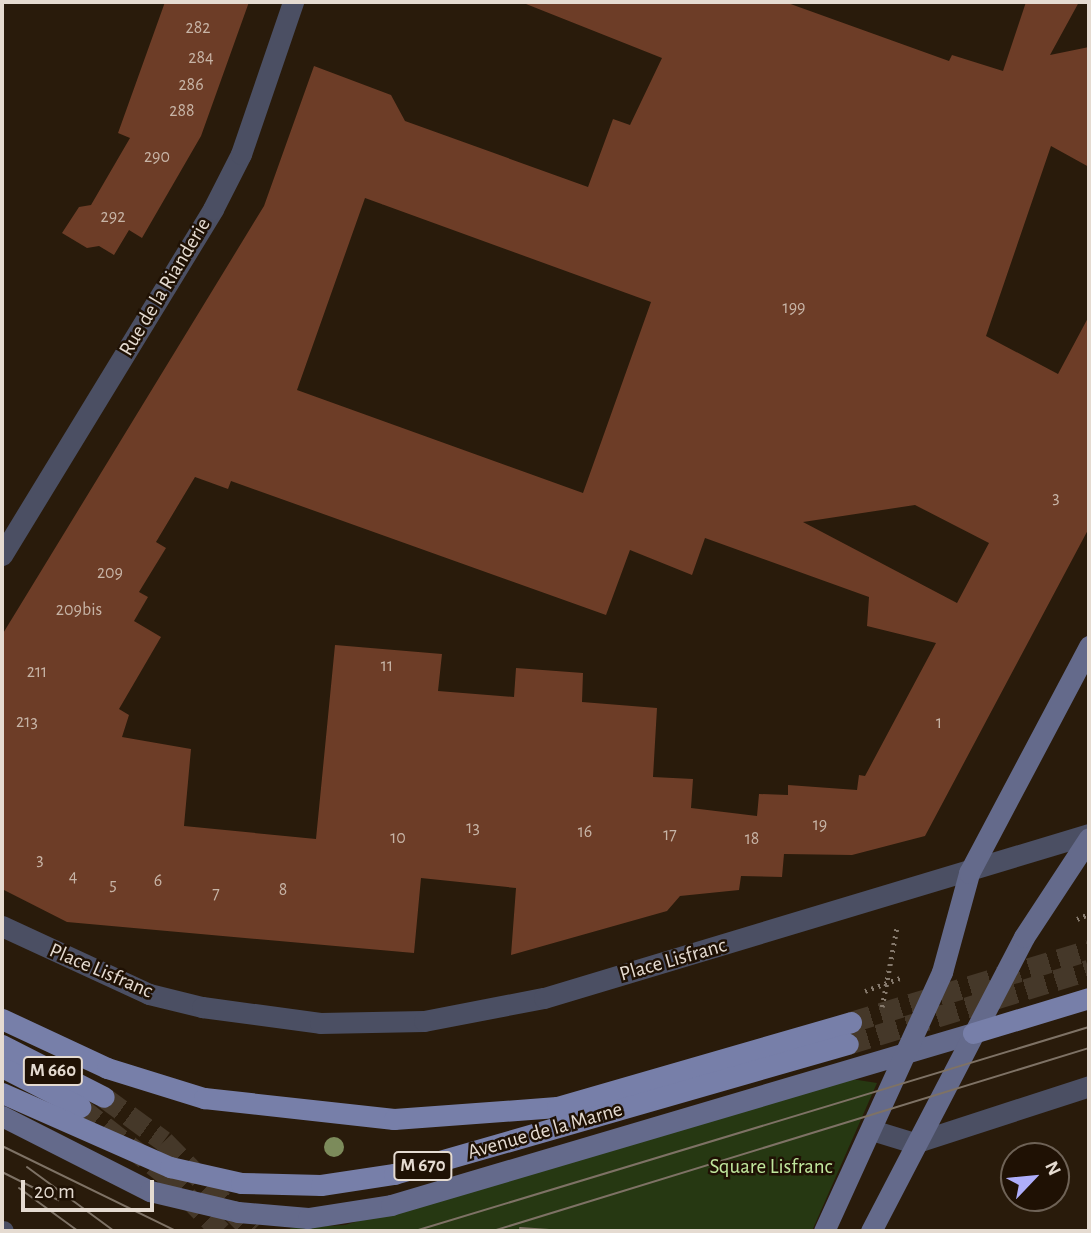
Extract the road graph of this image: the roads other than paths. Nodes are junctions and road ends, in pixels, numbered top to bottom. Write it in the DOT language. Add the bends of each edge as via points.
graph roads {
  1 [pos="293,2"];
  2 [pos="2,555"];
  3 [pos="1089,646"];
  4 [pos="1089,836"];
  5 [pos="970,873"];
  6 [pos="2,926"];
  7 [pos="1089,998"];
  8 [pos="2,1019"];
  9 [pos="851,1022"];
  10 [pos="973,1032"];
  11 [pos="848,1044"];
  12 [pos="2,1045"];
  13 [pos="908,1053"];
  14 [pos="2,1067"];
  15 [pos="1089,1086"];
  16 [pos="2,1093"];
  17 [pos="104,1097"];
  18 [pos="80,1107"];
  19 [pos="2,1116"];
  20 [pos="875,1131"];
  21 [pos="914,1143"];
  22 [pos="824,1231"];
  23 [pos="871,1231"];
  1 -- 2 [label="street, Rue de la Rianderie" via="241,154 213,209"];
  3 -- 5 [label="main road"];
  4 -- 5 [label="street"];
  4 -- 10 [label="main road" via="1024,937"];
  5 -- 6 [label="street, Place Lisfranc" via="544,998 384,1024 259,1018 162,997"];
  5 -- 13 [label="main road" via="956,937"];
  7 -- 10 [label="main road"];
  8 -- 9 [label="main road, Avenue de la Marne / M 670" via="81,1058 205,1098 394,1119 556,1107"];
  10 -- 13 [label="main road"];
  10 -- 21 [label="main road"];
  11 -- 16 [label="main road, Avenue de la Marne / M 670" via="407,1170 321,1185 241,1183 170,1167"];
  12 -- 17 [label="main road, M 660"];
  13 -- 19 [label="main road" via="391,1205 308,1218 238,1212 150,1191"];
  13 -- 20 [label="main road"];
  14 -- 18 [label="main road, M 660"];
  15 -- 21 [label="street"];
  20 -- 21 [label="street"];
  20 -- 22 [label="main road"];
  21 -- 23 [label="main road"];
}
